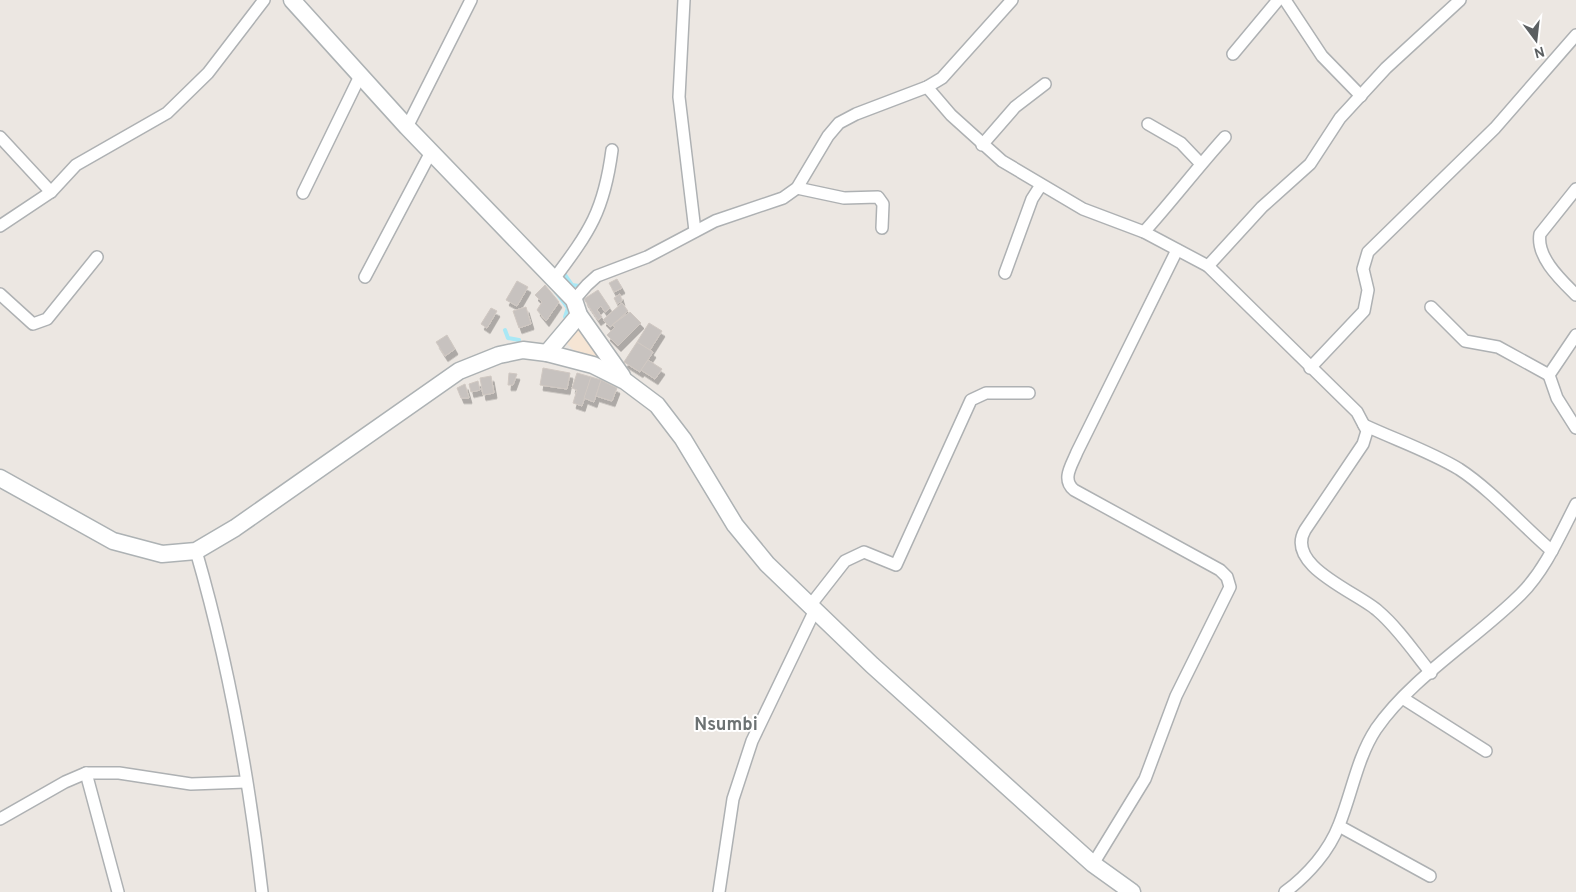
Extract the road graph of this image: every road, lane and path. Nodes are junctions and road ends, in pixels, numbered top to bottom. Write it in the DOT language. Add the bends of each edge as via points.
graph roads {
  1 [pos="264,0"];
  2 [pos="292,0"];
  3 [pos="471,0"];
  4 [pos="684,0"];
  5 [pos="1012,0"];
  6 [pos="1278,0"];
  7 [pos="1285,0"];
  8 [pos="1460,0"];
  9 [pos="1576,35"];
  10 [pos="1233,54"];
  11 [pos="360,76"];
  12 [pos="1045,84"];
  13 [pos="927,87"];
  14 [pos="1361,96"];
  15 [pos="1148,124"];
  16 [pos="407,127"];
  17 [pos="0,137"];
  18 [pos="1225,137"];
  19 [pos="982,145"];
  20 [pos="612,150"];
  21 [pos="431,152"];
  22 [pos="1201,164"];
  23 [pos="1041,185"];
  24 [pos="797,188"];
  25 [pos="1576,188"];
  26 [pos="51,192"];
  27 [pos="303,193"];
  28 [pos="0,226"];
  29 [pos="882,228"];
  30 [pos="695,231"];
  31 [pos="1144,232"];
  32 [pos="1177,250"];
  33 [pos="97,257"];
  34 [pos="1208,266"];
  35 [pos="1005,274"];
  36 [pos="364,277"];
  37 [pos="554,279"];
  38 [pos="0,294"];
  39 [pos="1576,295"];
  40 [pos="1432,307"];
  41 [pos="577,308"];
  42 [pos="1576,334"];
  43 [pos="547,353"];
  44 [pos="1310,368"];
  45 [pos="1549,375"];
  46 [pos="625,381"];
  47 [pos="1029,393"];
  48 [pos="1364,425"];
  49 [pos="1576,428"];
  50 [pos="0,478"];
  51 [pos="1576,504"];
  52 [pos="196,551"];
  53 [pos="1552,551"];
  54 [pos="812,609"];
  55 [pos="1431,672"];
  56 [pos="1404,698"];
  57 [pos="1486,751"];
  58 [pos="86,773"];
  59 [pos="246,782"];
  60 [pos="0,819"];
  61 [pos="1339,826"];
  62 [pos="1093,864"];
  63 [pos="1430,876"];
  64 [pos="118,892"];
  65 [pos="262,892"];
  66 [pos="719,892"];
  67 [pos="1132,892"];
  68 [pos="1285,892"];
  1 -- 26 [label="street" via="208,73 168,113 76,165"];
  2 -- 11 [label="street"];
  3 -- 16 [label="street"];
  4 -- 30 [label="street" via="679,97"];
  5 -- 13 [label="street" via="942,78"];
  6 -- 10 [label="street"];
  7 -- 14 [label="street" via="1322,56"];
  8 -- 14 [label="street" via="1386,68"];
  9 -- 44 [label="street" via="1495,128 1368,252 1363,268 1368,290 1364,311"];
  11 -- 16 [label="street"];
  11 -- 27 [label="street"];
  12 -- 19 [label="street" via="1015,107"];
  13 -- 19 [label="street"];
  13 -- 24 [label="street" via="839,123"];
  14 -- 34 [label="street" via="1340,118 1310,164 1262,207"];
  15 -- 22 [label="street" via="1181,143"];
  16 -- 21 [label="street"];
  17 -- 26 [label="street"];
  18 -- 22 [label="street"];
  19 -- 23 [label="street"];
  20 -- 37 [label="street" via="608,184 599,210 586,236"];
  21 -- 36 [label="street"];
  21 -- 37 [label="street"];
  22 -- 31 [label="street" via="1177,197"];
  23 -- 31 [label="street" via="1083,208"];
  23 -- 35 [label="street" via="1032,199"];
  24 -- 29 [label="street" via="844,198 878,197 884,204"];
  24 -- 30 [label="street" via="783,198"];
  25 -- 39 [label="street" via="1540,234 1538,244 1540,253"];
  26 -- 28 [label="street"];
  30 -- 41 [label="street" via="646,257 597,276 587,285"];
  31 -- 32 [label="street"];
  32 -- 34 [label="street"];
  32 -- 62 [label="street" via="1077,452 1067,482 1074,490 1220,570 1230,587 1176,696 1145,779"];
  33 -- 38 [label="street" via="47,319 33,324"];
  34 -- 44 [label="street"];
  37 -- 41 [label="street"];
  40 -- 45 [label="street" via="1465,341 1498,347"];
  41 -- 43 [label="street"];
  41 -- 46 [label="street"];
  42 -- 45 [label="street"];
  43 -- 46 [label="street" via="593,365"];
  43 -- 52 [label="street" via="516,351 459,371 235,528"];
  44 -- 48 [label="street" via="1357,412"];
  45 -- 49 [label="street" via="1557,398"];
  46 -- 54 [label="street" via="657,405 683,439 735,525 767,564"];
  47 -- 54 [label="street" via="986,393 971,400 896,565 864,552 845,561"];
  48 -- 53 [label="street" via="1432,454 1461,471"];
  48 -- 55 [label="street" via="1363,444 1305,530 1300,545 1332,584 1378,610"];
  50 -- 52 [label="street" via="113,541 162,554"];
  51 -- 53 [label="street"];
  52 -- 59 [label="street" via="209,598"];
  53 -- 55 [label="street" via="1522,593"];
  54 -- 62 [label="street"];
  54 -- 66 [label="street" via="752,741 733,799"];
  55 -- 56 [label="street"];
  56 -- 57 [label="street"];
  56 -- 61 [label="street" via="1376,729 1364,752"];
  58 -- 59 [label="street" via="119,773 191,784"];
  58 -- 60 [label="street"];
  58 -- 64 [label="street"];
  59 -- 65 [label="street"];
  61 -- 63 [label="street"];
  61 -- 68 [label="street" via="1313,867"];
  62 -- 67 [label="street"];
}
